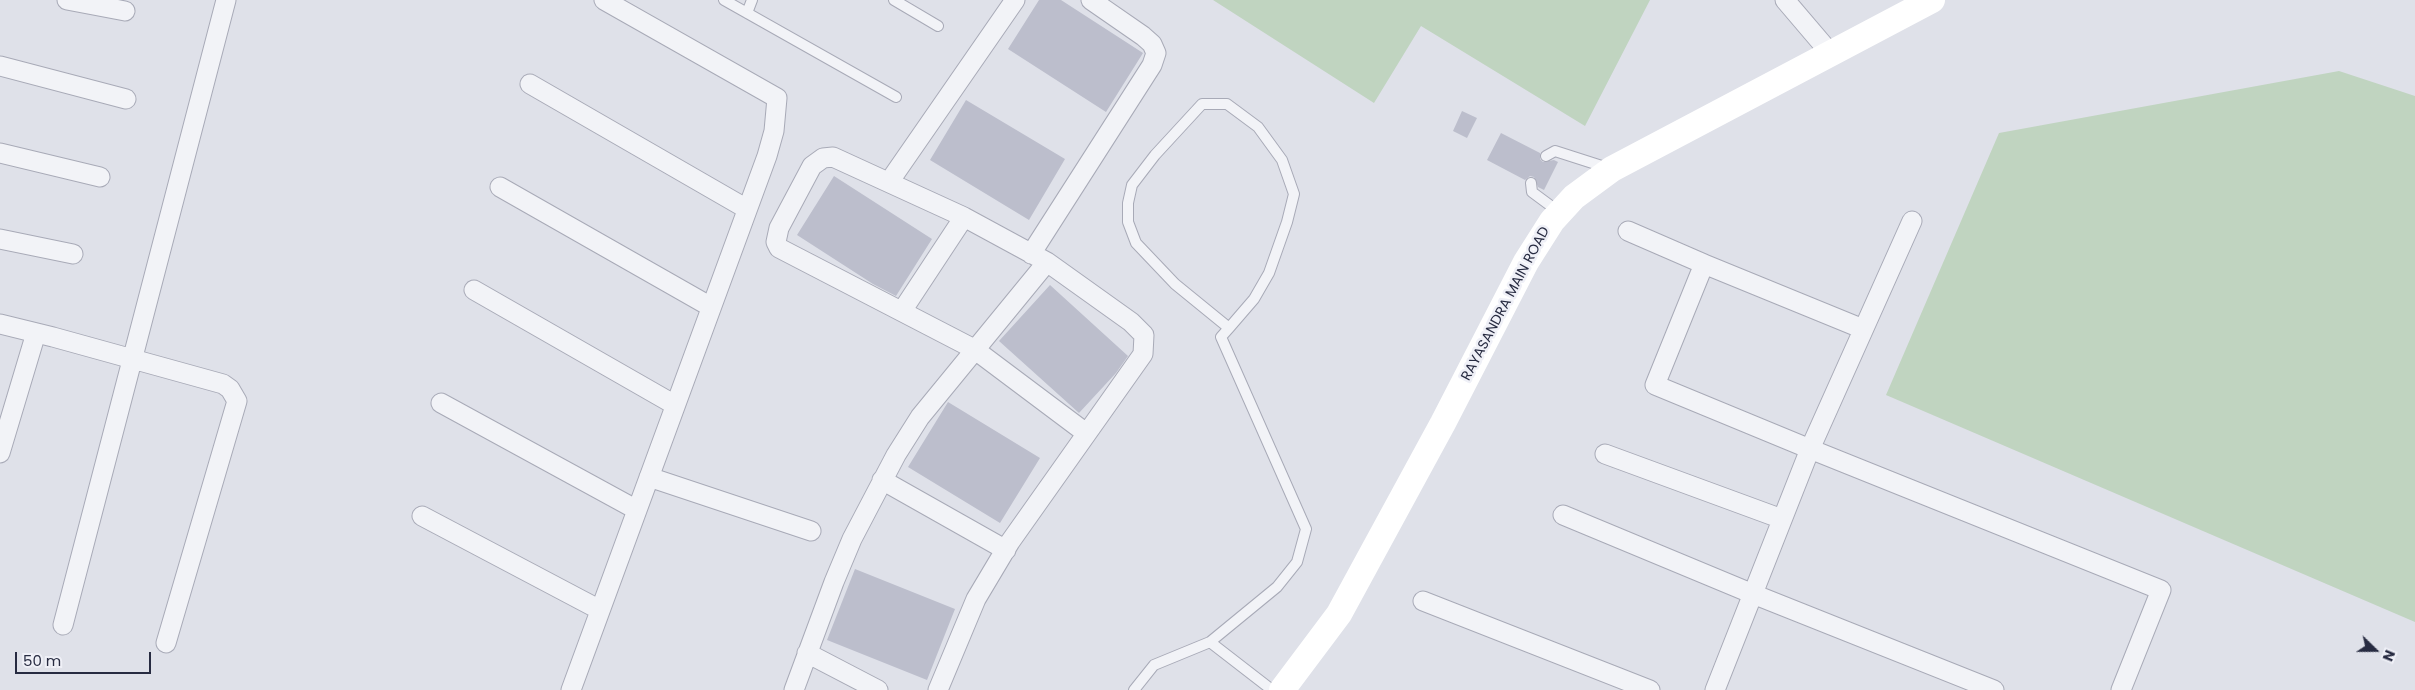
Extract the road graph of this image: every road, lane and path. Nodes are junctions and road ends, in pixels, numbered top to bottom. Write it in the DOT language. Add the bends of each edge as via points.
graph roads {
  1 [pos="68,0"];
  2 [pos="226,0"];
  3 [pos="604,0"];
  4 [pos="724,0"];
  5 [pos="752,0"];
  6 [pos="894,0"];
  7 [pos="1015,0"];
  8 [pos="1092,0"];
  9 [pos="1785,0"];
  10 [pos="1932,0"];
  11 [pos="125,11"];
  12 [pos="747,13"];
  13 [pos="938,26"];
  14 [pos="1831,54"];
  15 [pos="0,66"];
  16 [pos="530,84"];
  17 [pos="896,97"];
  18 [pos="126,98"];
  19 [pos="0,153"];
  20 [pos="1546,156"];
  21 [pos="1612,169"];
  22 [pos="100,177"];
  23 [pos="889,182"];
  24 [pos="1531,183"];
  25 [pos="500,187"];
  26 [pos="747,209"];
  27 [pos="1560,212"];
  28 [pos="964,217"];
  29 [pos="1912,221"];
  30 [pos="1628,231"];
  31 [pos="0,239"];
  32 [pos="73,254"];
  33 [pos="1039,258"];
  34 [pos="1704,264"];
  35 [pos="474,290"];
  36 [pos="711,307"];
  37 [pos="902,311"];
  38 [pos="0,324"];
  39 [pos="1229,328"];
  40 [pos="1863,330"];
  41 [pos="36,333"];
  42 [pos="974,349"];
  43 [pos="133,359"];
  44 [pos="441,403"];
  45 [pos="675,405"];
  46 [pos="1086,433"];
  47 [pos="1810,449"];
  48 [pos="0,453"];
  49 [pos="1605,454"];
  50 [pos="649,477"];
  51 [pos="882,480"];
  52 [pos="636,510"];
  53 [pos="1563,515"];
  54 [pos="422,516"];
  55 [pos="1782,519"];
  56 [pos="811,531"];
  57 [pos="1006,550"];
  58 [pos="1753,594"];
  59 [pos="1423,601"];
  60 [pos="600,610"];
  61 [pos="63,625"];
  62 [pos="1210,642"];
  63 [pos="166,643"];
  64 [pos="807,653"];
  65 [pos="571,690"];
  66 [pos="794,690"];
  67 [pos="878,690"];
  68 [pos="938,690"];
  69 [pos="1134,690"];
  70 [pos="1272,690"];
  71 [pos="1282,690"];
  72 [pos="1650,690"];
  73 [pos="1715,690"];
  74 [pos="1994,690"];
  75 [pos="2121,690"];
  1 -- 11 [label="street"];
  2 -- 43 [label="street"];
  3 -- 26 [label="street" via="777,98 774,131"];
  4 -- 12 [label="lane"];
  5 -- 12 [label="lane"];
  6 -- 13 [label="lane"];
  7 -- 23 [label="street"];
  8 -- 33 [label="street" via="1143,36 1156,53"];
  9 -- 14 [label="street"];
  10 -- 14 [label="street, RAYASANDRA MAIN ROAD"];
  12 -- 17 [label="lane"];
  14 -- 21 [label="street, RAYASANDRA MAIN ROAD"];
  15 -- 18 [label="street"];
  16 -- 26 [label="street"];
  19 -- 22 [label="street"];
  20 -- 21 [label="lane" via="1555,151"];
  21 -- 27 [label="street, RAYASANDRA MAIN ROAD" via="1574,197"];
  23 -- 28 [label="street"];
  23 -- 37 [label="street" via="833,157 823,158 812,166 779,228 776,242 785,252"];
  24 -- 27 [label="lane" via="1532,192"];
  25 -- 36 [label="street"];
  26 -- 36 [label="street"];
  27 -- 71 [label="street, RAYASANDRA MAIN ROAD" via="1526,262 1339,614"];
  28 -- 33 [label="street"];
  28 -- 37 [label="street"];
  29 -- 40 [label="street"];
  30 -- 34 [label="street"];
  31 -- 32 [label="street"];
  33 -- 42 [label="street"];
  33 -- 46 [label="street" via="1130,322 1144,336 1143,354"];
  34 -- 40 [label="street"];
  34 -- 47 [label="street" via="1655,385"];
  35 -- 45 [label="street"];
  36 -- 45 [label="street"];
  37 -- 42 [label="street"];
  38 -- 41 [label="street"];
  39 -- 39 [label="lane" via="1254,299 1269,273 1294,194 1282,160 1258,127 1227,104 1202,104 1132,185 1128,222 1136,243 1175,284"];
  39 -- 62 [label="lane" via="1221,336 1306,530 1297,562 1277,586"];
  40 -- 47 [label="street"];
  41 -- 43 [label="street"];
  41 -- 48 [label="street"];
  42 -- 46 [label="street"];
  42 -- 51 [label="street" via="920,417"];
  43 -- 61 [label="street"];
  43 -- 63 [label="street" via="223,384 238,401"];
  44 -- 52 [label="street"];
  45 -- 50 [label="street"];
  46 -- 57 [label="street"];
  47 -- 55 [label="street"];
  47 -- 75 [label="street" via="2161,590"];
  49 -- 55 [label="street"];
  50 -- 52 [label="street"];
  50 -- 56 [label="street"];
  51 -- 57 [label="street"];
  51 -- 64 [label="street" via="852,539"];
  52 -- 60 [label="street"];
  53 -- 58 [label="street"];
  54 -- 60 [label="street"];
  55 -- 58 [label="street"];
  57 -- 68 [label="street" via="976,599"];
  58 -- 73 [label="street"];
  58 -- 74 [label="street"];
  59 -- 72 [label="street"];
  60 -- 65 [label="street"];
  62 -- 69 [label="lane" via="1154,666"];
  62 -- 70 [label="lane"];
  64 -- 66 [label="street"];
  64 -- 67 [label="street"];
}
